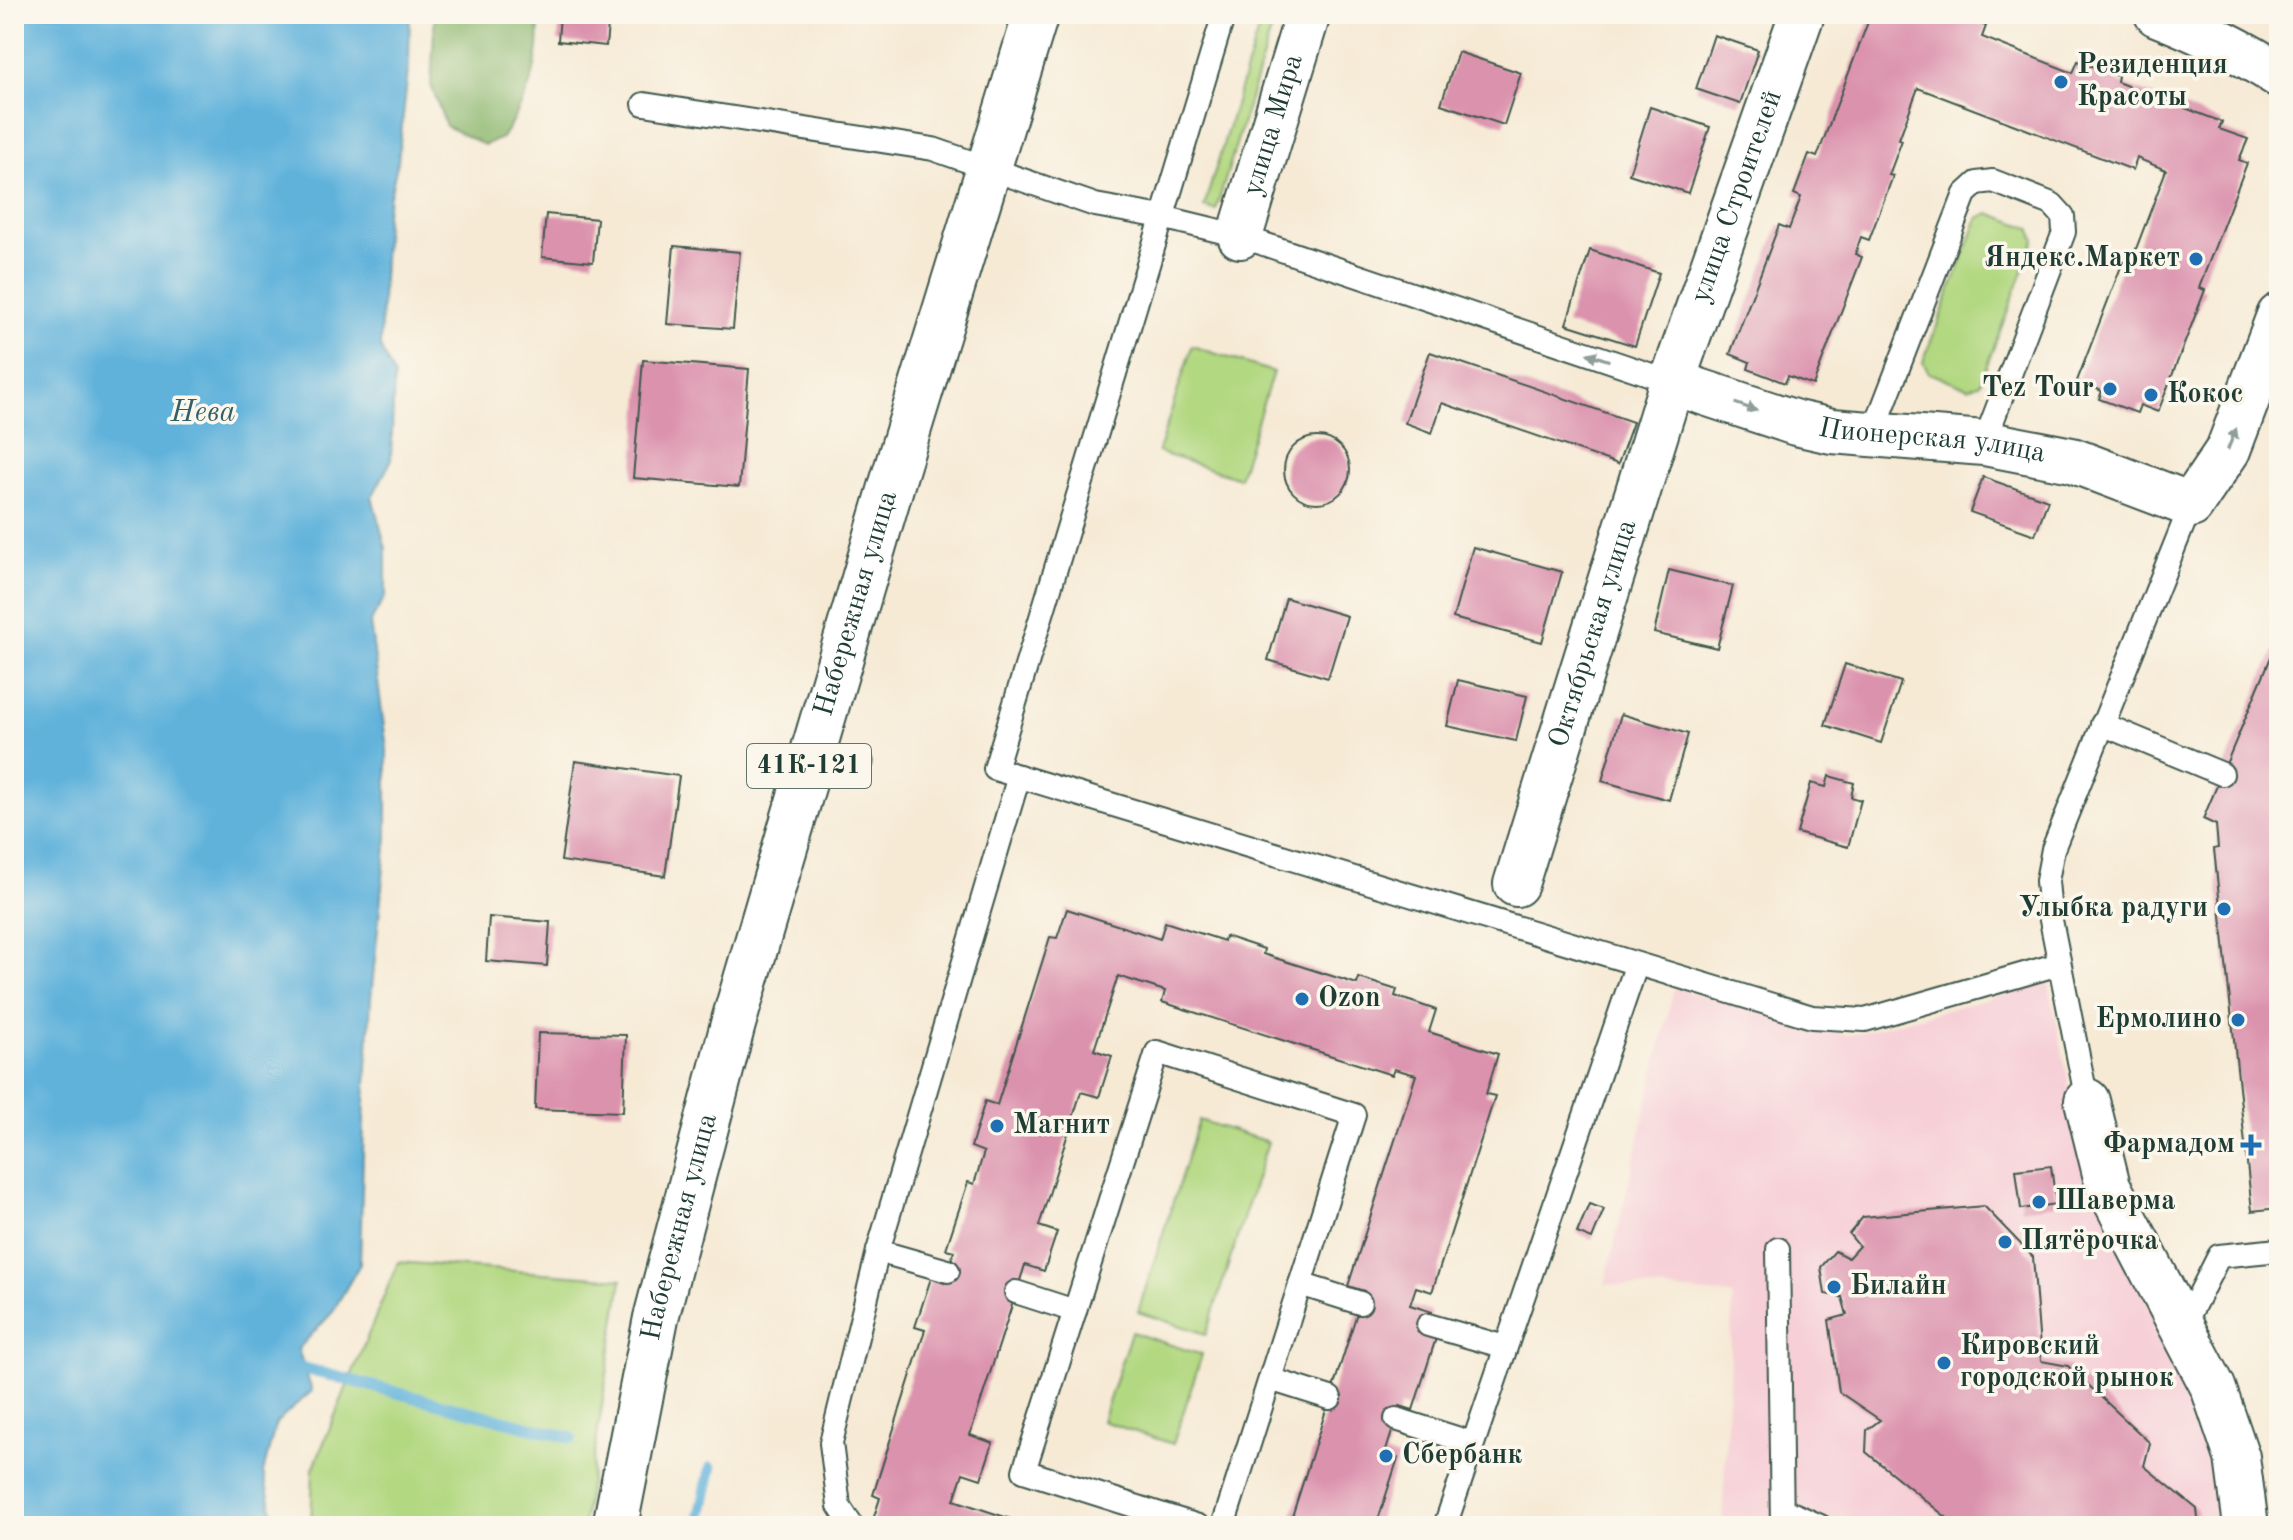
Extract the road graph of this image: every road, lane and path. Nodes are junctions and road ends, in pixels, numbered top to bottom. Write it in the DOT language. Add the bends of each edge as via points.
graph roads {
  1 [pos="1036,14"];
  2 [pos="1224,14"];
  3 [pos="1308,14"];
  4 [pos="1802,14"];
  5 [pos="2157,14"];
  6 [pos="2279,75"];
  7 [pos="644,104"];
  8 [pos="988,167"];
  9 [pos="1162,217"];
  10 [pos="1240,236"];
  11 [pos="2279,316"];
  12 [pos="1672,382"];
  13 [pos="1873,433"];
  14 [pos="1984,443"];
  15 [pos="2191,505"];
  16 [pos="2102,724"];
  17 [pos="2222,774"];
  18 [pos="1019,776"];
  19 [pos="1516,884"];
  20 [pos="2059,964"];
  21 [pos="1636,966"];
  22 [pos="2087,1101"];
  23 [pos="1778,1249"];
  24 [pos="2279,1250"];
  25 [pos="878,1251"];
  26 [pos="948,1271"];
  27 [pos="1300,1284"];
  28 [pos="1016,1292"];
  29 [pos="1360,1303"];
  30 [pos="1075,1311"];
  31 [pos="1428,1325"];
  32 [pos="2183,1327"];
  33 [pos="1505,1347"];
  34 [pos="1270,1379"];
  35 [pos="1330,1398"];
  36 [pos="1396,1419"];
  37 [pos="1472,1443"];
  38 [pos="1783,1518"];
  39 [pos="615,1526"];
  40 [pos="852,1526"];
  41 [pos="1198,1526"];
  42 [pos="1223,1526"];
  43 [pos="1445,1526"];
  44 [pos="1820,1526"];
  45 [pos="2246,1526"];
  1 -- 8 [label="street, Набережная улица / 41К-121"];
  2 -- 9 [label="lane"];
  3 -- 10 [label="street, улица Мира"];
  4 -- 12 [label="street, улица Строителей"];
  5 -- 6 [label="street" via="2206,33"];
  7 -- 8 [label="lane" via="933,149"];
  8 -- 9 [label="lane" via="1095,205"];
  8 -- 39 [label="street, Набережная улица / 41К-121" via="733,1024 656,1318"];
  9 -- 10 [label="lane"];
  9 -- 18 [label="lane" via="995,769"];
  12 -- 10 [label="lane, one-way"];
  15 -- 11 [label="street, one-way" via="2228,450"];
  12 -- 13 [label="street, Пионерская улица, one-way" via="1796,423"];
  12 -- 19 [label="street, Октябрьская улица"];
  13 -- 14 [label="street, Пионерская улица"];
  13 -- 14 [label="lane" via="1965,194 1977,183 1993,181 2052,204 2063,216 2064,232"];
  14 -- 15 [label="street, Пионерская улица" via="2072,460"];
  15 -- 16 [label="lane"];
  16 -- 17 [label="lane"];
  16 -- 20 [label="lane" via="2053,849 2047,881"];
  18 -- 21 [label="lane"];
  18 -- 25 [label="lane"];
  20 -- 21 [label="lane" via="1865,1020 1812,1017"];
  20 -- 22 [label="lane"];
  21 -- 33 [label="lane"];
  22 -- 32 [label="street" via="2108,1186"];
  23 -- 38 [label="lane"];
  24 -- 32 [label="lane" via="2219,1256"];
  25 -- 26 [label="lane"];
  25 -- 40 [label="lane" via="831,1443 839,1506"];
  27 -- 29 [label="lane"];
  27 -- 30 [label="lane" via="1354,1115 1157,1052"];
  27 -- 34 [label="lane"];
  28 -- 30 [label="lane"];
  30 -- 41 [label="lane" via="1024,1471"];
  31 -- 33 [label="lane"];
  32 -- 45 [label="street" via="2213,1387 2237,1457"];
  33 -- 37 [label="lane"];
  34 -- 35 [label="lane"];
  34 -- 42 [label="lane"];
  36 -- 37 [label="lane"];
  37 -- 43 [label="lane"];
  38 -- 44 [label="lane"];
}
